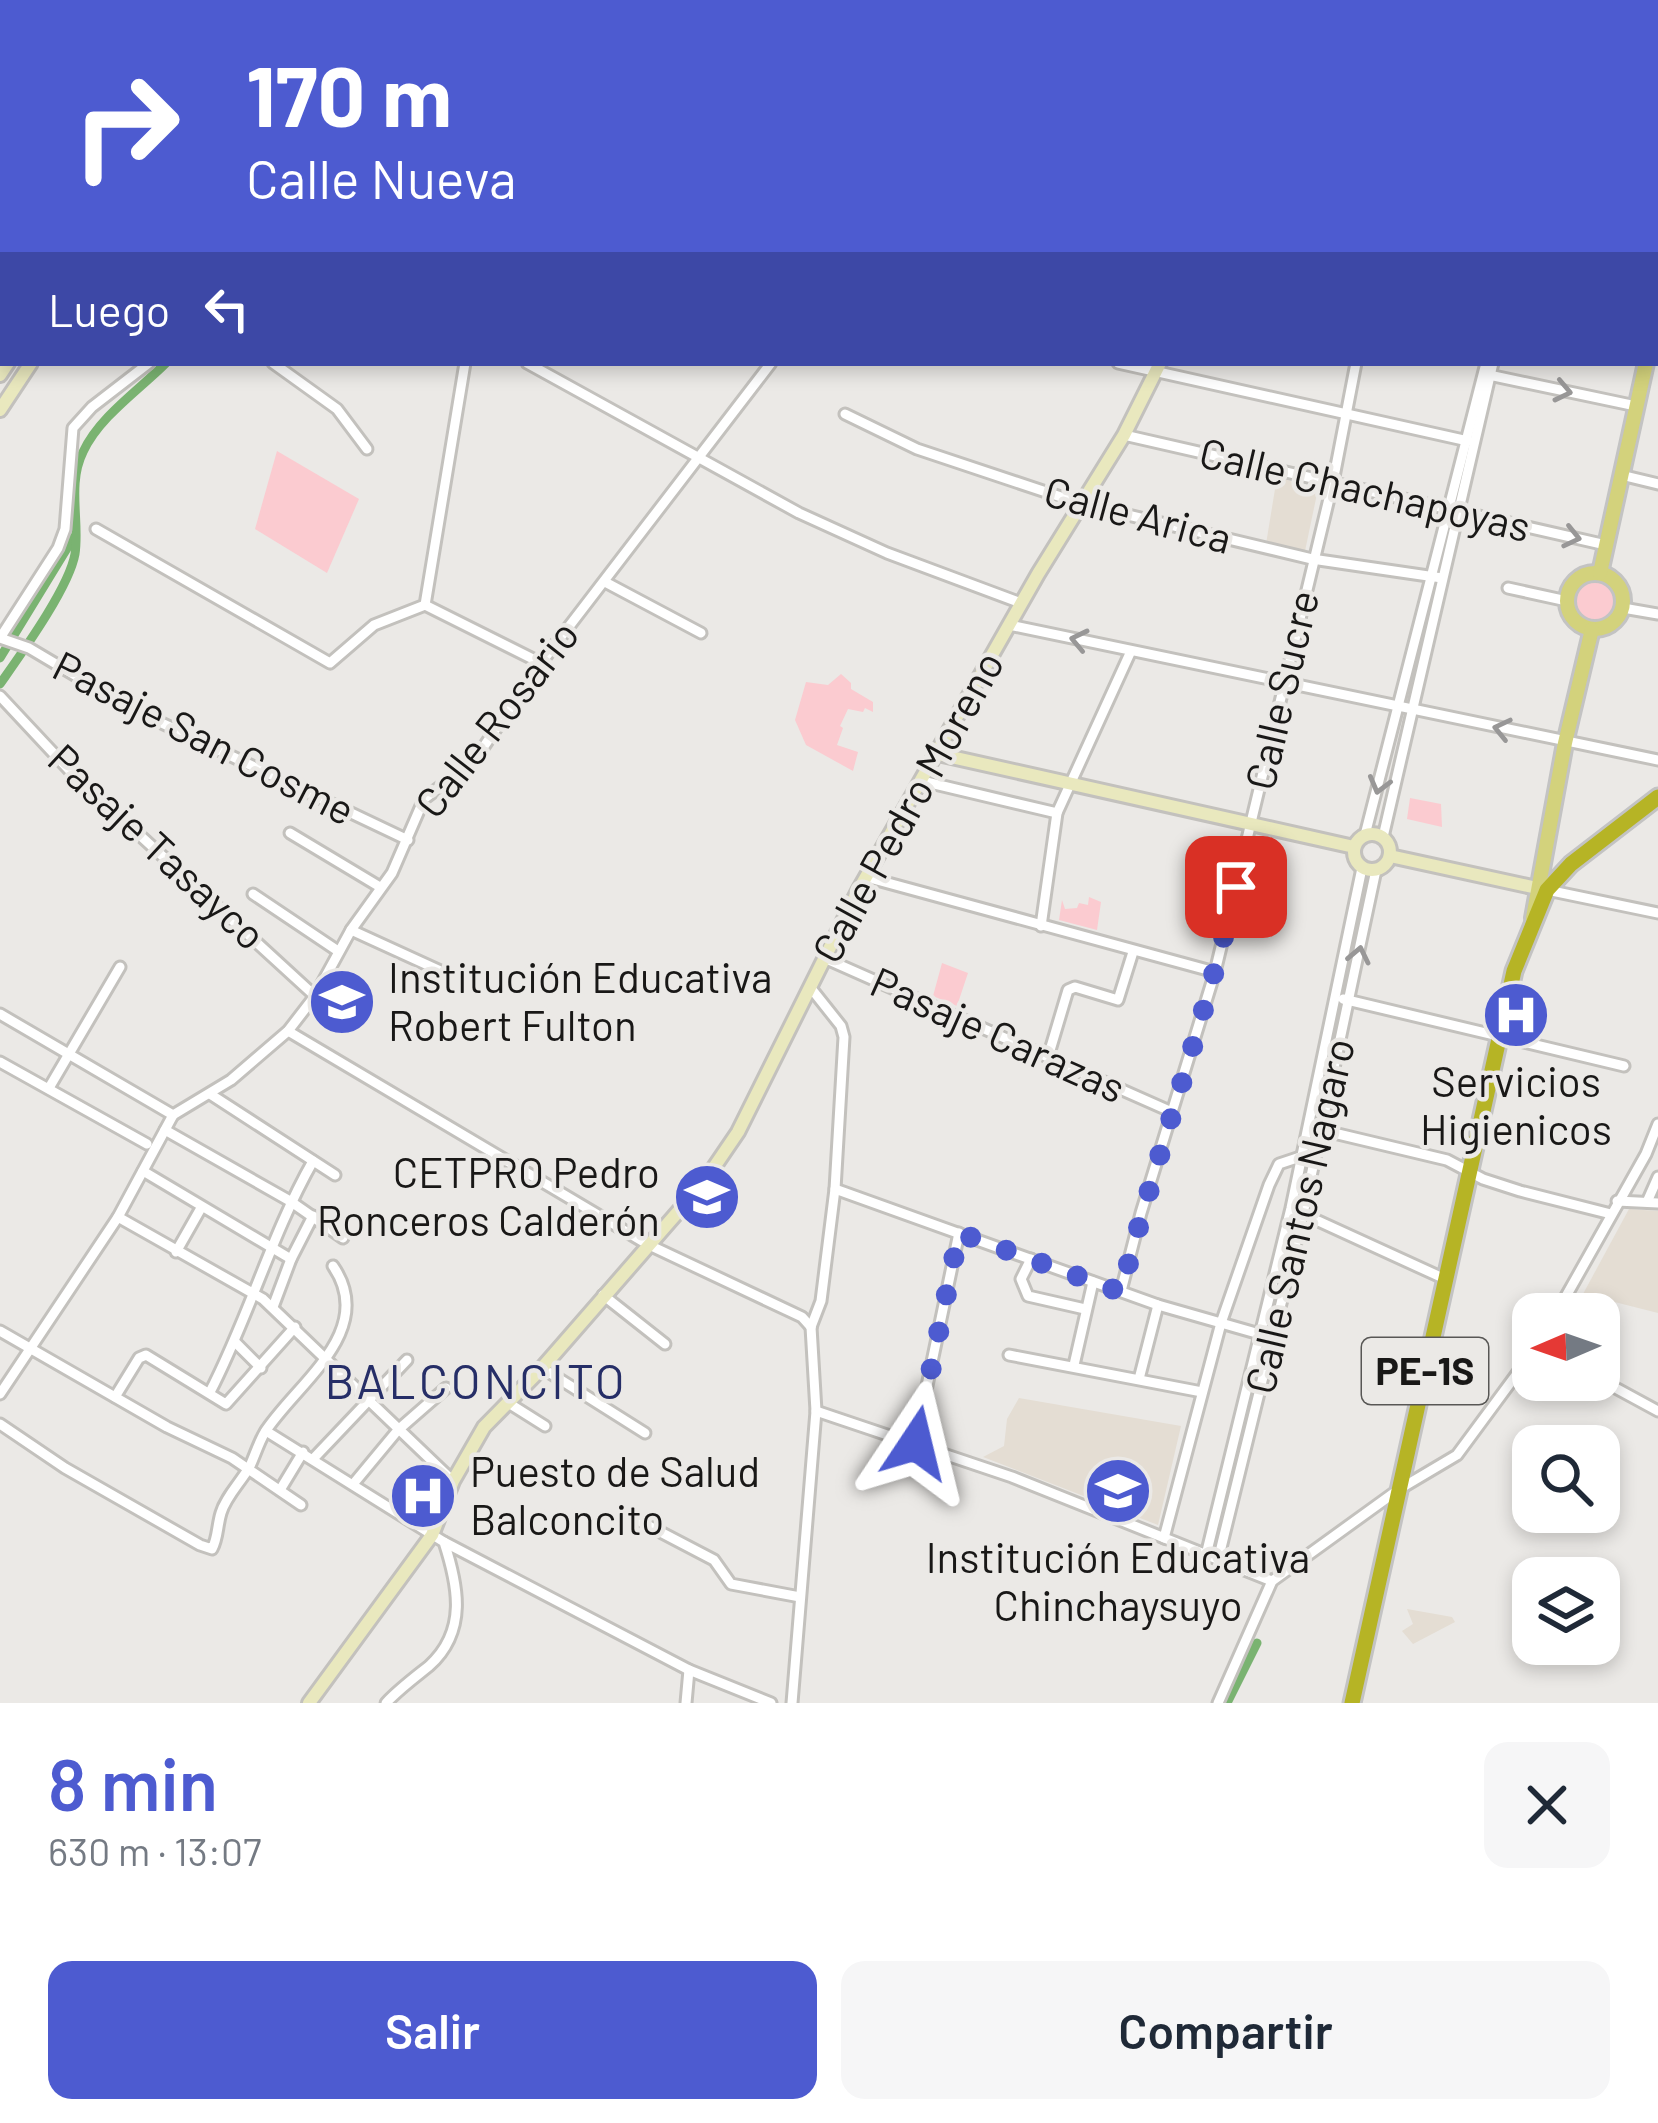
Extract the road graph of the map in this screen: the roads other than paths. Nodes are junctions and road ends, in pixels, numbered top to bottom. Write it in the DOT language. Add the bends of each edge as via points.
graph roads {
  1 [pos="29,366"];
  2 [pos="145,366"];
  3 [pos="277,366"];
  4 [pos="465,366"];
  5 [pos="532,366"];
  6 [pos="769,366"];
  7 [pos="1159,366"];
  8 [pos="1355,366"];
  9 [pos="1645,366"];
  10 [pos="1488,369"];
  11 [pos="1636,406"];
  12 [pos="0,410"];
  13 [pos="1346,412"];
  14 [pos="845,414"];
  15 [pos="1124,435"];
  16 [pos="1470,441"];
  17 [pos="368,449"];
  18 [pos="699,460"];
  19 [pos="1622,472"];
  20 [pos="1658,481"];
  21 [pos="1333,482"];
  22 [pos="1082,504"];
  23 [pos="1452,509"];
  24 [pos="96,529"];
  25 [pos="1606,545"];
  26 [pos="1312,559"];
  27 [pos="1600,573"];
  28 [pos="1429,575"];
  29 [pos="1442,578"];
  30 [pos="605,582"];
  31 [pos="1508,588"];
  32 [pos="1567,601"];
  33 [pos="1021,603"];
  34 [pos="425,605"];
  35 [pos="1623,608"];
  36 [pos="1658,614"];
  37 [pos="1009,625"];
  38 [pos="1592,629"];
  39 [pos="700,633"];
  40 [pos="4,639"];
  41 [pos="1131,652"];
  42 [pos="541,663"];
  43 [pos="1282,680"];
  44 [pos="0,696"];
  45 [pos="1400,705"];
  46 [pos="1414,709"];
  47 [pos="946,740"];
  48 [pos="1565,743"];
  49 [pos="938,754"];
  50 [pos="966,759"];
  51 [pos="1658,760"];
  52 [pos="922,781"];
  53 [pos="1070,784"];
  54 [pos="1658,797"];
  55 [pos="1057,813"];
  56 [pos="1252,825"];
  57 [pos="290,833"];
  58 [pos="1365,835"];
  59 [pos="1383,837"];
  60 [pos="408,840"];
  61 [pos="1354,847"];
  62 [pos="1390,856"];
  63 [pos="1369,869"];
  64 [pos="866,877"];
  65 [pos="380,887"];
  66 [pos="1541,890"];
  67 [pos="254,894"];
  68 [pos="1658,913"];
  69 [pos="1041,926"];
  70 [pos="351,930"];
  71 [pos="338,951"];
  72 [pos="1133,952"];
  73 [pos="824,958"];
  74 [pos="120,967"];
  75 [pos="1215,972"];
  76 [pos="445,973"];
  77 [pos="810,987"];
  78 [pos="315,995"];
  79 [pos="1334,997"];
  80 [pos="1349,1001"];
  81 [pos="0,1014"];
  82 [pos="288,1031"];
  83 [pos="1499,1039"];
  84 [pos="69,1054"];
  85 [pos="1048,1057"];
  86 [pos="0,1061"];
  87 [pos="1624,1066"];
  88 [pos="49,1088"];
  89 [pos="210,1094"];
  90 [pos="1172,1112"];
  91 [pos="172,1115"];
  92 [pos="1658,1124"];
  93 [pos="1305,1126"];
  94 [pos="1319,1129"];
  95 [pos="165,1130"];
  96 [pos="147,1144"];
  97 [pos="1300,1157"];
  98 [pos="313,1161"];
  99 [pos="143,1171"];
  100 [pos="1469,1172"];
  101 [pos="335,1175"];
  102 [pos="1658,1177"];
  103 [pos="835,1189"];
  104 [pos="290,1201"];
  105 [pos="1617,1201"];
  106 [pos="1653,1203"];
  107 [pos="201,1208"];
  108 [pos="1303,1214"];
  109 [pos="1611,1214"];
  110 [pos="118,1216"];
  111 [pos="314,1216"];
  112 [pos="959,1233"];
  113 [pos="343,1238"];
  114 [pos="272,1244"];
  115 [pos="647,1244"];
  116 [pos="176,1252"];
  117 [pos="291,1258"];
  118 [pos="1031,1259"];
  119 [pos="333,1266"];
  120 [pos="1446,1279"];
  121 [pos="1093,1282"];
  122 [pos="1121,1292"];
  123 [pos="254,1293"];
  124 [pos="1568,1293"];
  125 [pos="603,1295"];
  126 [pos="1157,1305"];
  127 [pos="273,1307"];
  128 [pos="1085,1309"];
  129 [pos="1220,1323"];
  130 [pos="295,1327"];
  131 [pos="811,1327"];
  132 [pos="0,1331"];
  133 [pos="1261,1334"];
  134 [pos="1274,1337"];
  135 [pos="235,1342"];
  136 [pos="665,1345"];
  137 [pos="31,1346"];
  138 [pos="1009,1354"];
  139 [pos="326,1360"];
  140 [pos="407,1360"];
  141 [pos="1074,1365"];
  142 [pos="261,1368"];
  143 [pos="542,1368"];
  144 [pos="1139,1379"];
  145 [pos="1512,1380"];
  146 [pos="446,1388"];
  147 [pos="1620,1390"];
  148 [pos="209,1392"];
  149 [pos="1202,1392"];
  150 [pos="0,1394"];
  151 [pos="116,1397"];
  152 [pos="366,1399"];
  153 [pos="507,1402"];
  154 [pos="816,1411"];
  155 [pos="1658,1411"];
  156 [pos="0,1424"];
  157 [pos="545,1426"];
  158 [pos="398,1430"];
  159 [pos="266,1431"];
  160 [pos="645,1433"];
  161 [pos="916,1443"];
  162 [pos="308,1455"];
  163 [pos="249,1468"];
  164 [pos="453,1481"];
  165 [pos="354,1483"];
  166 [pos="280,1490"];
  167 [pos="1398,1490"];
  168 [pos="301,1504"];
  169 [pos="626,1514"];
  170 [pos="438,1538"];
  171 [pos="1164,1538"];
  172 [pos="1206,1555"];
  173 [pos="1219,1560"];
  174 [pos="1272,1581"];
  175 [pos="800,1597"];
  176 [pos="689,1670"];
  177 [pos="309,1703"];
  178 [pos="386,1703"];
  179 [pos="686,1703"];
  180 [pos="771,1703"];
  181 [pos="792,1703"];
  182 [pos="1218,1703"];
  183 [pos="1352,1703"];
  1 -- 12 [label="main road"];
  2 -- 40 [label="street" via="73,428 65,529"];
  3 -- 17 [label="street" via="338,410"];
  4 -- 34 [label="street"];
  5 -- 18 [label="street"];
  6 -- 18 [label="street, Calle Rosario"];
  7 -- 13 [label="street"];
  7 -- 15 [label="main road, Calle Pedro Moreno"];
  8 -- 13 [label="street, Calle Sucre"];
  9 -- 11 [label="main road"];
  10 -- 11 [label="street, one-way"];
  10 -- 16 [label="street"];
  11 -- 19 [label="main road"];
  13 -- 16 [label="street"];
  13 -- 21 [label="street, Calle Sucre"];
  14 -- 22 [label="street, Calle Arica" via="917,448"];
  15 -- 21 [label="street, Calle Chachapoyas"];
  15 -- 22 [label="main road, Calle Pedro Moreno"];
  16 -- 23 [label="street"];
  18 -- 30 [label="street, Calle Rosario"];
  18 -- 33 [label="street" via="887,553"];
  19 -- 20 [label="street"];
  19 -- 25 [label="main road"];
  21 -- 23 [label="street, Calle Chachapoyas"];
  21 -- 26 [label="street, Calle Sucre"];
  22 -- 26 [label="street, Calle Arica"];
  22 -- 33 [label="main road, Calle Pedro Moreno"];
  23 -- 25 [label="street, Calle Chachapoyas, one-way"];
  23 -- 28 [label="street"];
  23 -- 29 [label="street"];
  24 -- 34 [label="street" via="330,663 374,625"];
  25 -- 27 [label="main road"];
  26 -- 28 [label="street, Calle Arica"];
  26 -- 43 [label="street, Calle Sucre"];
  27 -- 32 [label="main road" via="1577,579"];
  27 -- 35 [label="main road" via="1616,581"];
  28 -- 29 [label="street, Calle Arica"];
  28 -- 45 [label="street"];
  29 -- 46 [label="street"];
  30 -- 39 [label="street"];
  30 -- 42 [label="street, Calle Rosario"];
  31 -- 32 [label="street"];
  32 -- 38 [label="main road" via="1571,616"];
  33 -- 37 [label="main road, Calle Pedro Moreno"];
  34 -- 42 [label="street"];
  35 -- 36 [label="street"];
  35 -- 38 [label="main road" via="1608,627"];
  41 -- 37 [label="street, one-way"];
  37 -- 47 [label="main road, Calle Pedro Moreno"];
  38 -- 48 [label="main road"];
  40 -- 60 [label="street, Pasaje San Cosme"];
  41 -- 43 [label="street"];
  41 -- 53 [label="street"];
  42 -- 60 [label="street, Calle Rosario" via="474,760 424,799"];
  43 -- 45 [label="street"];
  43 -- 56 [label="street, Calle Sucre"];
  44 -- 78 [label="street, Pasaje Tasayco" via="72,773"];
  45 -- 46 [label="street"];
  45 -- 58 [label="street, one-way"];
  48 -- 46 [label="street, one-way"];
  46 -- 59 [label="street"];
  47 -- 49 [label="main road, Calle Pedro Moreno"];
  47 -- 50 [label="main road"];
  48 -- 51 [label="street"];
  48 -- 66 [label="main road"];
  49 -- 50 [label="main road"];
  49 -- 52 [label="main road, Calle Pedro Moreno"];
  50 -- 53 [label="main road"];
  52 -- 55 [label="street"];
  52 -- 64 [label="main road, Calle Pedro Moreno"];
  53 -- 55 [label="street"];
  53 -- 56 [label="main road"];
  54 -- 66 [label="highway, PE-1S"];
  55 -- 69 [label="street"];
  56 -- 61 [label="main road"];
  56 -- 75 [label="street, Calle Sucre"];
  57 -- 65 [label="street"];
  58 -- 59 [label="main road"];
  58 -- 61 [label="main road"];
  59 -- 62 [label="main road"];
  60 -- 65 [label="street, Calle Rosario"];
  61 -- 63 [label="main road" via="1355,860"];
  62 -- 63 [label="main road"];
  62 -- 66 [label="main road"];
  63 -- 79 [label="street, Calle Santos Nagaro"];
  80 -- 63 [label="street, Calle Santos Nagaro, one-way"];
  64 -- 69 [label="street"];
  64 -- 73 [label="main road, Calle Pedro Moreno"];
  65 -- 70 [label="street, Calle Rosario"];
  66 -- 68 [label="street"];
  66 -- 83 [label="highway, PE-1S"];
  67 -- 71 [label="street"];
  69 -- 72 [label="street"];
  70 -- 71 [label="street, Calle Rosario"];
  70 -- 76 [label="street"];
  71 -- 78 [label="street, Calle Rosario"];
  72 -- 75 [label="street"];
  72 -- 85 [label="street" via="1118,1000 1069,990"];
  73 -- 77 [label="main road, Calle Pedro Moreno"];
  73 -- 85 [label="street, Pasaje Carazas"];
  74 -- 84 [label="street"];
  75 -- 90 [label="street, Calle Sucre"];
  77 -- 103 [label="street" via="844,1037"];
  77 -- 115 [label="main road, Calle Pedro Moreno" via="738,1132"];
  78 -- 82 [label="street, Calle Rosario"];
  79 -- 80 [label="street"];
  79 -- 93 [label="street, Calle Santos Nagaro"];
  80 -- 83 [label="street"];
  80 -- 94 [label="street, Calle Santos Nagaro"];
  81 -- 84 [label="street"];
  82 -- 89 [label="street, Calle Rosario"];
  82 -- 115 [label="street"];
  83 -- 87 [label="street"];
  83 -- 100 [label="highway, PE-1S"];
  84 -- 88 [label="street"];
  84 -- 91 [label="street"];
  85 -- 90 [label="street, Pasaje Carazas"];
  86 -- 88 [label="street"];
  88 -- 96 [label="street"];
  89 -- 91 [label="street, Calle Rosario"];
  89 -- 98 [label="street"];
  90 -- 122 [label="street, Calle Sucre"];
  91 -- 95 [label="street"];
  92 -- 105 [label="street"];
  93 -- 94 [label="street"];
  93 -- 97 [label="street, Calle Santos Nagaro"];
  94 -- 100 [label="street"];
  94 -- 108 [label="street, Calle Santos Nagaro"];
  95 -- 99 [label="street"];
  95 -- 104 [label="street"];
  97 -- 129 [label="street" via="1279,1164"];
  97 -- 133 [label="street, Calle Santos Nagaro"];
  98 -- 101 [label="street"];
  98 -- 104 [label="street"];
  99 -- 107 [label="street"];
  99 -- 110 [label="street"];
  100 -- 109 [label="street"];
  100 -- 120 [label="highway, PE-1S"];
  102 -- 106 [label="street"];
  103 -- 112 [label="street"];
  103 -- 131 [label="street"];
  104 -- 111 [label="street"];
  104 -- 114 [label="street"];
  105 -- 106 [label="street"];
  105 -- 109 [label="street"];
  107 -- 114 [label="street"];
  107 -- 116 [label="street"];
  108 -- 120 [label="street"];
  108 -- 134 [label="street, Calle Santos Nagaro"];
  109 -- 124 [label="street"];
  110 -- 116 [label="street"];
  110 -- 137 [label="street"];
  111 -- 113 [label="street"];
  111 -- 117 [label="street"];
  112 -- 118 [label="street"];
  112 -- 161 [label="street"];
  114 -- 117 [label="street"];
  114 -- 123 [label="street"];
  115 -- 125 [label="main road, Calle Pedro Moreno"];
  115 -- 131 [label="street"];
  116 -- 123 [label="street"];
  117 -- 127 [label="street"];
  118 -- 121 [label="street"];
  118 -- 128 [label="street" via="1022,1279 1028,1296"];
  119 -- 139 [label="street" via="344,1315"];
  120 -- 167 [label="highway, PE-1S"];
  121 -- 122 [label="street"];
  121 -- 128 [label="street"];
  122 -- 126 [label="street"];
  123 -- 127 [label="street"];
  123 -- 135 [label="street"];
  125 -- 136 [label="street"];
  125 -- 143 [label="main road, Calle Pedro Moreno"];
  126 -- 129 [label="street"];
  126 -- 144 [label="street"];
  127 -- 130 [label="street"];
  128 -- 141 [label="street"];
  129 -- 133 [label="street"];
  129 -- 149 [label="street"];
  130 -- 139 [label="street"];
  130 -- 142 [label="street"];
  131 -- 154 [label="street"];
  132 -- 137 [label="street"];
  133 -- 134 [label="street"];
  133 -- 172 [label="street, Calle Santos Nagaro"];
  134 -- 173 [label="street, Calle Santos Nagaro"];
  135 -- 142 [label="street"];
  135 -- 148 [label="street"];
  137 -- 150 [label="street"];
  137 -- 151 [label="street"];
  138 -- 141 [label="street"];
  139 -- 152 [label="street"];
  139 -- 159 [label="street"];
  140 -- 152 [label="street"];
  141 -- 144 [label="street"];
  142 -- 148 [label="street" via="226,1404"];
  143 -- 153 [label="main road, Calle Pedro Moreno"];
  143 -- 160 [label="street"];
  144 -- 149 [label="street"];
  145 -- 167 [label="street" via="1457,1455"];
  146 -- 158 [label="street"];
  147 -- 155 [label="street"];
  148 -- 151 [label="street" via="146,1355"];
  149 -- 171 [label="street"];
  151 -- 163 [label="street"];
  152 -- 158 [label="street"];
  152 -- 162 [label="street"];
  153 -- 157 [label="street"];
  153 -- 164 [label="main road, Calle Pedro Moreno"];
  154 -- 161 [label="street"];
  154 -- 175 [label="street"];
  156 -- 163 [label="street" via="209,1550"];
  158 -- 164 [label="street"];
  158 -- 165 [label="street"];
  159 -- 162 [label="street"];
  159 -- 163 [label="street"];
  161 -- 171 [label="street"];
  162 -- 165 [label="street"];
  162 -- 166 [label="street"];
  163 -- 166 [label="street"];
  164 -- 170 [label="main road, Calle Pedro Moreno"];
  165 -- 170 [label="street"];
  166 -- 168 [label="street"];
  167 -- 174 [label="street"];
  167 -- 183 [label="highway, PE-1S"];
  169 -- 175 [label="street" via="714,1560 731,1584"];
  170 -- 176 [label="street"];
  170 -- 177 [label="main road, Calle Pedro Moreno"];
  170 -- 178 [label="street" via="458,1593 451,1635"];
  171 -- 172 [label="street"];
  172 -- 173 [label="street"];
  173 -- 174 [label="street"];
  174 -- 182 [label="street"];
  175 -- 181 [label="street"];
  176 -- 179 [label="street"];
  176 -- 180 [label="street"];
}
